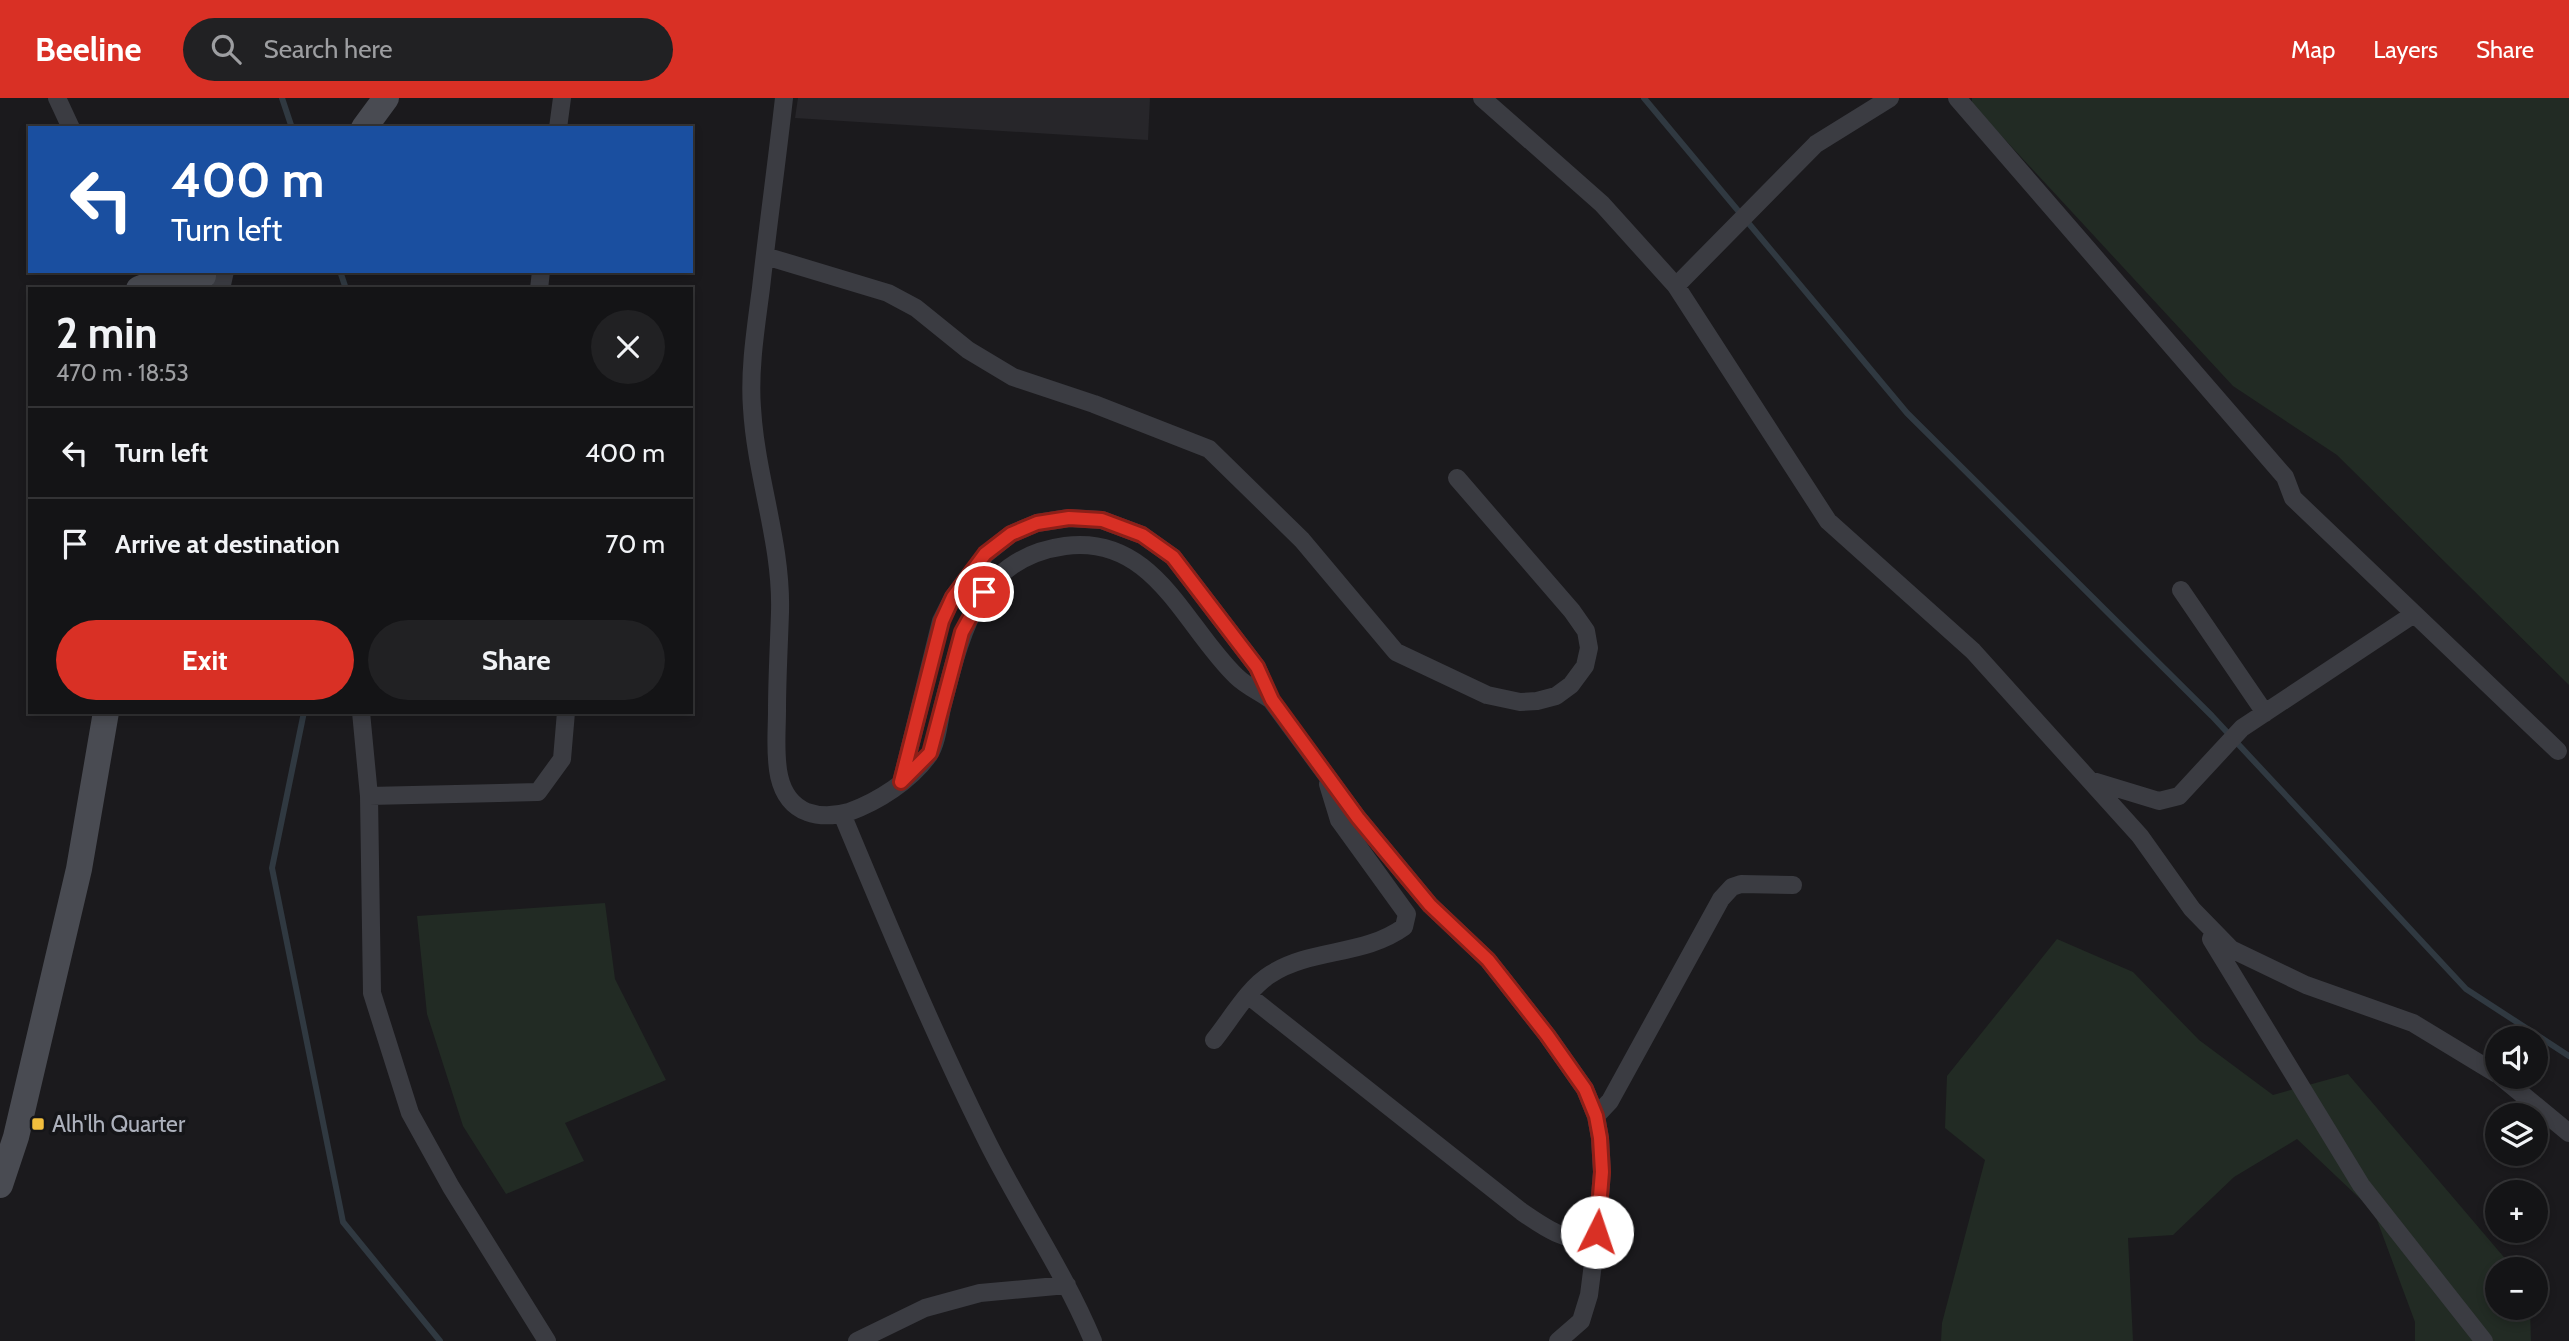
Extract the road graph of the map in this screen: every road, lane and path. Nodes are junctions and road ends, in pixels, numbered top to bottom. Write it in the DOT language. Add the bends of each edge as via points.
graph roads {
  1 [pos="57,98"];
  2 [pos="386,98"];
  3 [pos="562,98"];
  4 [pos="784,98"];
  5 [pos="1482,98"];
  6 [pos="1891,98"];
  7 [pos="1957,98"];
  8 [pos="70,126"];
  9 [pos="365,126"];
  10 [pos="558,126"];
  11 [pos="765,256"];
  12 [pos="199,282"];
  13 [pos="1676,286"];
  14 [pos="142,287"];
  15 [pos="1457,478"];
  16 [pos="2181,590"];
  17 [pos="2414,614"];
  18 [pos="1272,700"];
  19 [pos="2265,713"];
  20 [pos="106,714"];
  21 [pos="361,714"];
  22 [pos="566,714"];
  23 [pos="2558,751"];
  24 [pos="1324,771"];
  25 [pos="2088,779"];
  26 [pos="901,782"];
  27 [pos="369,796"];
  28 [pos="842,814"];
  29 [pos="1793,885"];
  30 [pos="2192,909"];
  31 [pos="1249,996"];
  32 [pos="1214,1040"];
  33 [pos="2485,1067"];
  34 [pos="2515,1089"];
  35 [pos="1596,1116"];
  36 [pos="2569,1133"];
  37 [pos="0,1185"];
  38 [pos="1596,1242"];
  39 [pos="1067,1285"];
  40 [pos="547,1341"];
  41 [pos="857,1341"];
  42 [pos="1093,1341"];
  43 [pos="1558,1341"];
  44 [pos="2484,1341"];
  1 -- 8 [label="street"];
  2 -- 9 [label="street"];
  3 -- 10 [label="street"];
  4 -- 11 [label="street"];
  5 -- 13 [label="street" via="1602,204"];
  6 -- 13 [label="street" via="1816,144"];
  7 -- 17 [label="street" via="2285,477 2293,499"];
  11 -- 15 [label="street" via="888,293 1013,377 1209,449 1302,540 1396,652 1487,695 1520,702 1556,696 1585,666 1586,631"];
  11 -- 28 [label="street" via="752,407 777,548 779,777 794,806 811,814"];
  12 -- 14 [label="street"];
  13 -- 25 [label="street" via="1828,521 1973,651"];
  16 -- 19 [label="street"];
  17 -- 19 [label="street"];
  17 -- 23 [label="street"];
  18 -- 24 [label="street"];
  18 -- 26 [label="street" via="1237,677 1171,593 1119,551 1100,545 1068,545 1035,552 984,592 962,632 930,753"];
  18 -- 26 [label="street" via="1257,667 1173,557 1142,535 1102,520 1069,518 1037,523 1011,534 985,554 953,597 933,648"];
  19 -- 25 [label="street" via="2242,728 2179,796 2159,801"];
  20 -- 37 [label="street" via="79,869 16,1137"];
  21 -- 27 [label="street"];
  22 -- 27 [label="street" via="562,759 538,792"];
  24 -- 31 [label="street" via="1339,820 1407,914 1404,927 1370,945 1294,962 1268,975"];
  24 -- 35 [label="street" via="1430,905 1488,960 1585,1089"];
  25 -- 30 [label="street" via="2140,836"];
  26 -- 28 [label="street" via="885,795"];
  27 -- 40 [label="street" via="372,993 410,1113"];
  28 -- 39 [label="street" via="984,1136"];
  29 -- 35 [label="street" via="1741,884 1721,899 1610,1101"];
  30 -- 33 [label="street" via="2231,949 2306,985 2413,1023"];
  30 -- 44 [label="street" via="2361,1185"];
  31 -- 32 [label="street"];
  31 -- 38 [label="street" via="1522,1212 1572,1240"];
  34 -- 36 [label="street"];
  35 -- 38 [label="street" via="1602,1172"];
  38 -- 43 [label="street" via="1581,1321"];
  39 -- 41 [label="street" via="980,1293 947,1301"];
  39 -- 42 [label="street"];
}
